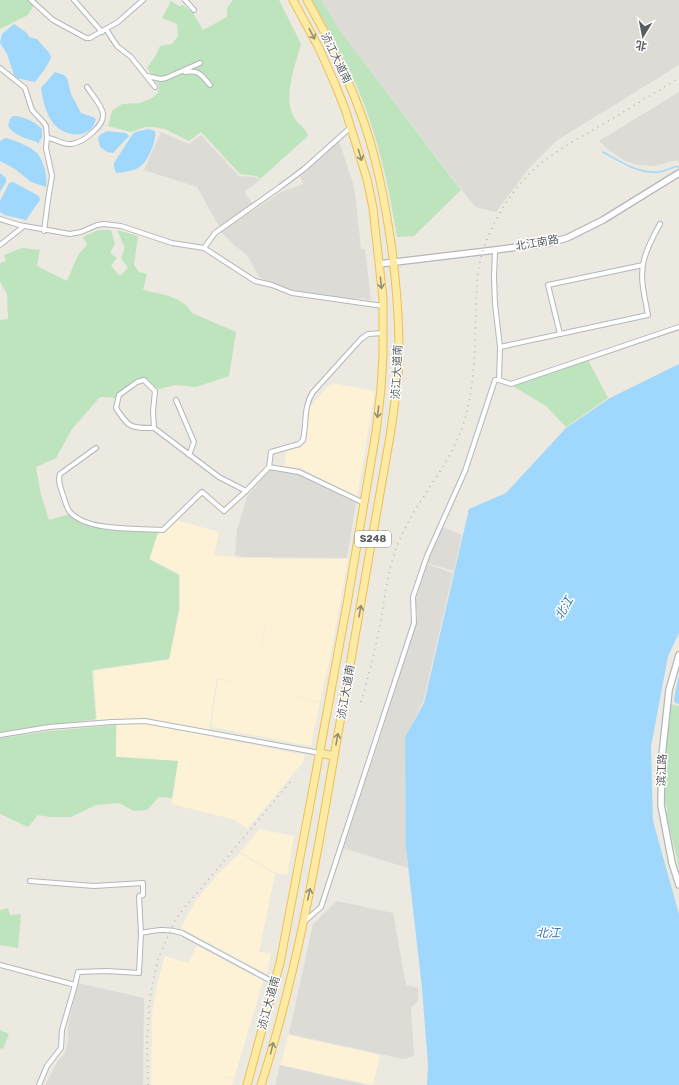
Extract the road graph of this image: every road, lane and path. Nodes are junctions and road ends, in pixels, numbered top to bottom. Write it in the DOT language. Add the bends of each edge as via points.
graph roads {
  1 [pos="31,0"];
  2 [pos="74,0"];
  3 [pos="143,0"];
  4 [pos="185,0"];
  5 [pos="293,0"];
  6 [pos="306,0"];
  7 [pos="194,10"];
  8 [pos="106,29"];
  9 [pos="102,32"];
  10 [pos="200,63"];
  11 [pos="0,68"];
  12 [pos="179,72"];
  13 [pos="147,76"];
  14 [pos="210,85"];
  15 [pos="88,87"];
  16 [pos="155,87"];
  17 [pos="351,127"];
  18 [pos="47,138"];
  19 [pos="679,174"];
  20 [pos="0,219"];
  21 [pos="660,224"];
  22 [pos="24,226"];
  23 [pos="44,230"];
  24 [pos="0,245"];
  25 [pos="204,248"];
  26 [pos="495,250"];
  27 [pos="393,262"];
  28 [pos="379,264"];
  29 [pos="643,266"];
  30 [pos="383,306"];
  31 [pos="679,327"];
  32 [pos="383,333"];
  33 [pos="560,334"];
  34 [pos="500,347"];
  35 [pos="499,380"];
  36 [pos="176,400"];
  37 [pos="154,428"];
  38 [pos="96,448"];
  39 [pos="189,455"];
  40 [pos="269,467"];
  41 [pos="246,491"];
  42 [pos="364,503"];
  43 [pos="679,655"];
  44 [pos="0,735"];
  45 [pos="320,754"];
  46 [pos="334,756"];
  47 [pos="30,881"];
  48 [pos="679,885"];
  49 [pos="288,920"];
  50 [pos="303,922"];
  51 [pos="142,933"];
  52 [pos="0,965"];
  53 [pos="275,983"];
  54 [pos="75,985"];
  55 [pos="39,1085"];
  56 [pos="246,1085"];
  57 [pos="261,1085"];
  1 -- 9 [label="street" via="53,20 86,38"];
  2 -- 9 [label="street"];
  3 -- 8 [label="street"];
  4 -- 7 [label="street"];
  5 -- 17 [label="main road, 浈江大道南 / S248, one-way" via="319,48"];
  6 -- 27 [label="main road, 浈江大道南 / S248" via="348,81 365,125 383,194"];
  8 -- 9 [label="street"];
  8 -- 13 [label="street" via="117,46 131,57"];
  10 -- 12 [label="street"];
  11 -- 18 [label="street" via="25,88 32,110 44,123"];
  12 -- 13 [label="street" via="161,79"];
  12 -- 14 [label="street" via="197,71"];
  13 -- 16 [label="street"];
  15 -- 18 [label="street" via="103,112 100,126 83,140 72,144"];
  17 -- 25 [label="street" via="304,169 215,233"];
  17 -- 28 [label="main road, 浈江大道南 / S248, one-way" via="373,208"];
  18 -- 23 [label="street" via="46,148 52,176"];
  19 -- 26 [label="street, 北江南路" via="603,220 567,238"];
  20 -- 22 [label="street"];
  21 -- 29 [label="street" via="650,241"];
  22 -- 23 [label="street"];
  22 -- 24 [label="street"];
  23 -- 25 [label="street" via="70,234 97,225 110,224 172,243"];
  25 -- 30 [label="street" via="258,282 297,294"];
  26 -- 27 [label="street, 北江南路"];
  26 -- 34 [label="street" via="495,304"];
  27 -- 28 [label="street, 北江南路"];
  46 -- 27 [label="main road, 浈江大道南 / S248, one-way" via="394,412 398,338"];
  28 -- 30 [label="main road, 浈江大道南 / S248, one-way"];
  29 -- 33 [label="street" via="642,278 648,315"];
  29 -- 33 [label="street" via="548,285"];
  30 -- 32 [label="main road, 浈江大道南 / S248"];
  31 -- 35 [label="street" via="511,384"];
  32 -- 40 [label="street" via="368,334 361,339 312,392 305,412 303,440 299,444 271,452"];
  32 -- 42 [label="main road, 浈江大道南 / S248, one-way" via="381,390"];
  33 -- 34 [label="street"];
  34 -- 35 [label="street"];
  35 -- 50 [label="street" via="495,380 465,471 427,556 413,597 414,623 321,907"];
  36 -- 39 [label="street" via="194,442"];
  37 -- 37 [label="street" via="155,391 144,380 137,382 119,396 116,408 128,425"];
  37 -- 39 [label="street"];
  38 -- 41 [label="street" via="58,478 68,509 88,522 110,527 163,530 202,492 224,511"];
  39 -- 41 [label="street" via="219,477"];
  40 -- 41 [label="street"];
  40 -- 42 [label="street" via="299,472"];
  42 -- 45 [label="main road, 浈江大道南 / S248"];
  43 -- 48 [label="street, 滨江路" via="666,720 661,805"];
  44 -- 45 [label="street" via="49,727 145,721"];
  45 -- 46 [label="main road"];
  45 -- 49 [label="main road, 浈江大道南 / S248"];
  50 -- 46 [label="main road, 浈江大道南 / S248, one-way"];
  47 -- 51 [label="street" via="94,886 143,883 143,894 139,896"];
  49 -- 50 [label="main road"];
  49 -- 53 [label="main road, 浈江大道南 / S248"];
  57 -- 50 [label="main road, 浈江大道南 / S248, one-way"];
  51 -- 53 [label="street" via="171,929 182,933"];
  51 -- 54 [label="street" via="139,973 78,972"];
  52 -- 54 [label="street"];
  53 -- 56 [label="main road, 浈江大道南 / S248"];
  54 -- 55 [label="street" via="62,1030 61,1048 47,1066"];
}
